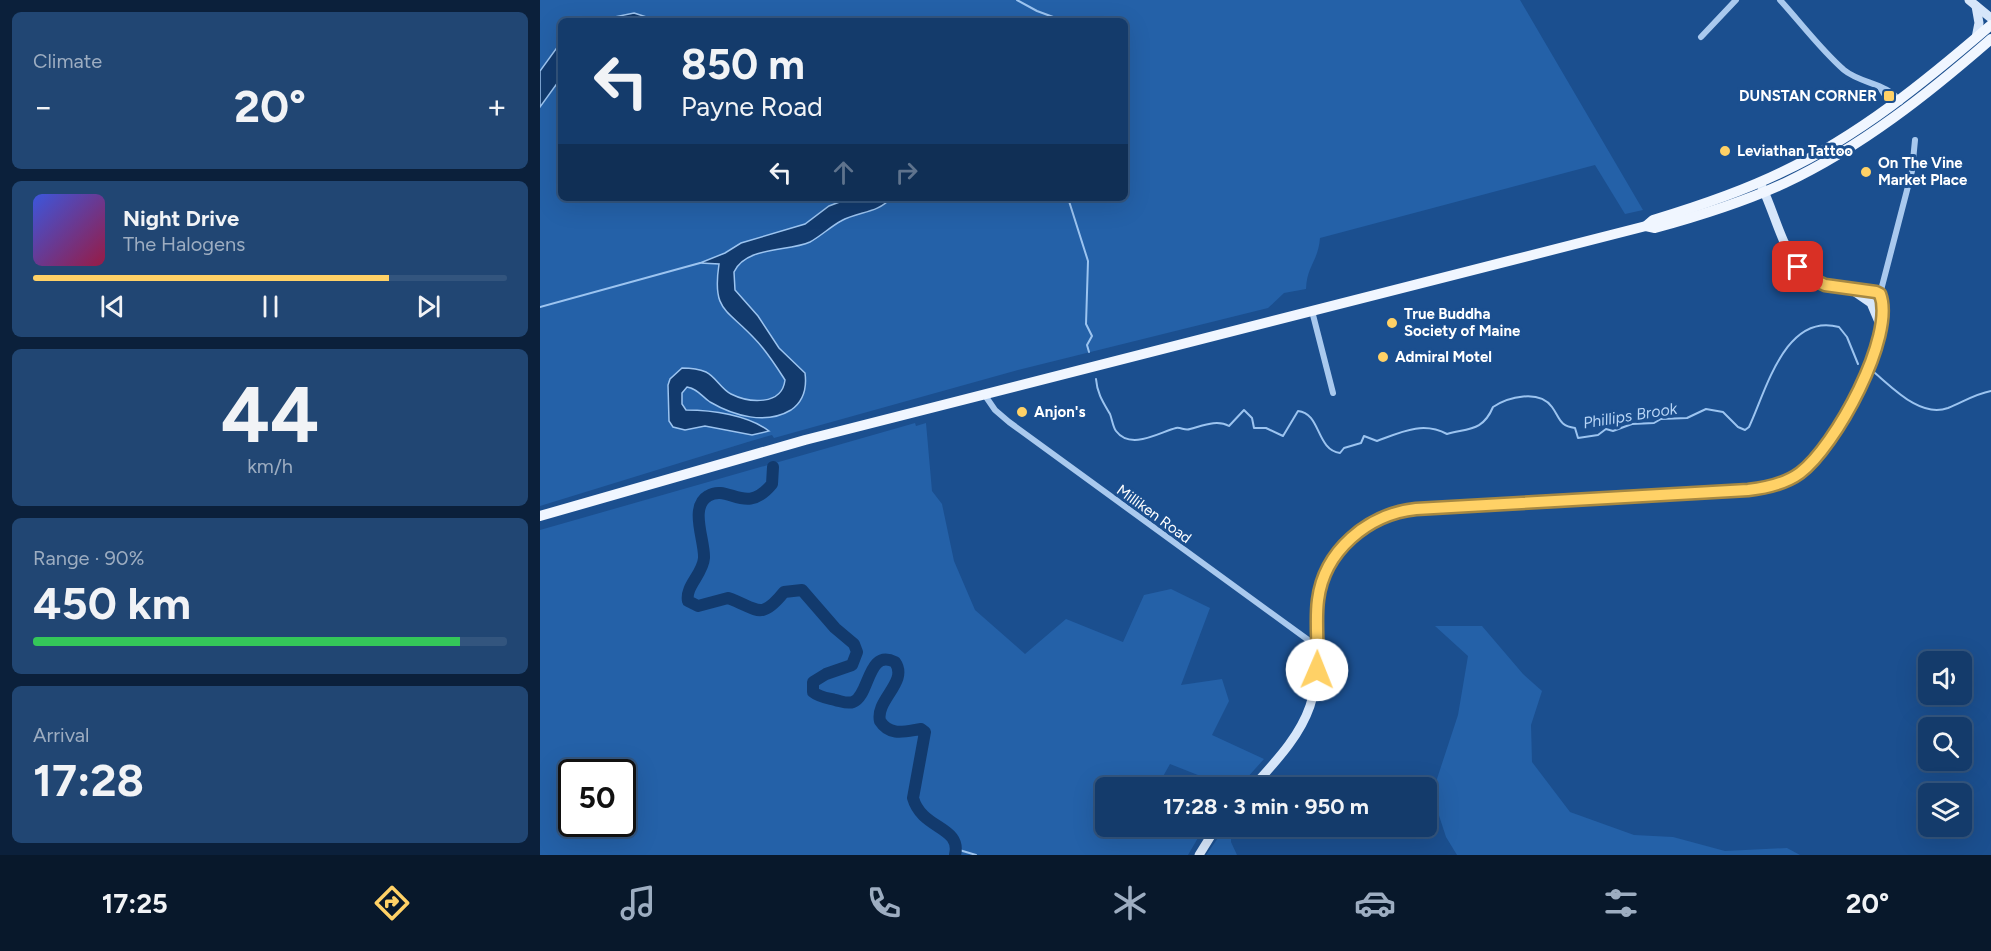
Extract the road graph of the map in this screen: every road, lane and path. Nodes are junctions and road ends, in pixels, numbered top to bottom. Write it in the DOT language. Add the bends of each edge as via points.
graph roads {
  1 [pos="1736,0"];
  2 [pos="1780,0"];
  3 [pos="1974,2"];
  4 [pos="1991,11"];
  5 [pos="1991,18"];
  6 [pos="1991,24"];
  7 [pos="1701,37"];
  8 [pos="1976,38"];
  9 [pos="1991,39"];
  10 [pos="1898,107"];
  11 [pos="1915,141"];
  12 [pos="1762,187"];
  13 [pos="1850,290"];
  14 [pos="1880,294"];
  15 [pos="1312,310"];
  16 [pos="1880,326"];
  17 [pos="1333,393"];
  18 [pos="984,394"];
  19 [pos="540,516"];
  20 [pos="1318,644"];
  21 [pos="1261,777"];
  22 [pos="1210,837"];
  23 [pos="1199,855"];
  1 -- 7 [label="street"];
  2 -- 10 [label="street" via="1841,68 1895,94"];
  3 -- 4 [label="main road"];
  3 -- 5 [label="main road"];
  3 -- 8 [label="main road" via="1979,20"];
  6 -- 8 [label="main road"];
  8 -- 10 [label="main road"];
  9 -- 10 [label="main road"];
  10 -- 12 [label="main road" via="1842,152"];
  11 -- 14 [label="street"];
  12 -- 13 [label="main road" via="1800,270 1821,284"];
  12 -- 15 [label="main road" via="1698,216 1655,228 1647,226"];
  13 -- 14 [label="main road"];
  13 -- 16 [label="main road" via="1868,300"];
  14 -- 16 [label="main road"];
  15 -- 17 [label="street"];
  15 -- 18 [label="main road"];
  16 -- 20 [label="main road" via="1869,365 1845,416 1820,453 1791,478 1748,490 1424,508 1384,516 1353,536 1329,567 1318,599"];
  18 -- 19 [label="main road" via="702,467"];
  18 -- 20 [label="street, Milliken Road" via="1009,422"];
  20 -- 21 [label="main road" via="1316,680 1306,715 1290,743"];
  22 -- 23 [label="main road"];
}
